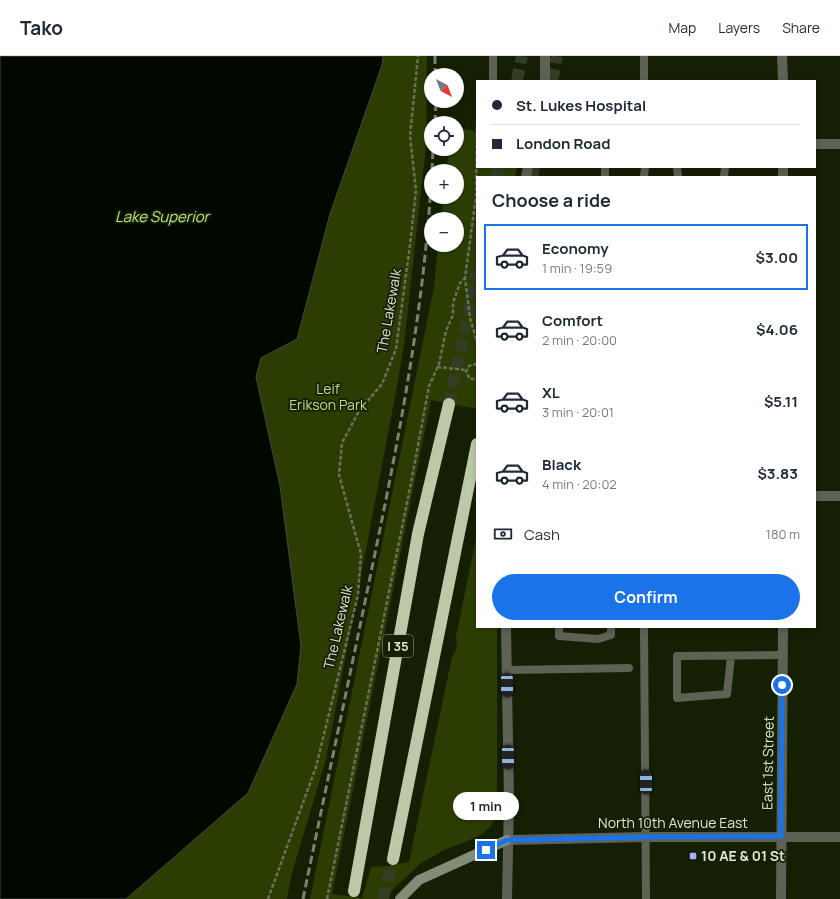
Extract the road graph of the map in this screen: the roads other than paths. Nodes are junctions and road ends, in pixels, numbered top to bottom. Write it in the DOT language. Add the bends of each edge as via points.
graph roads {
  1 [pos="493,56"];
  2 [pos="545,56"];
  3 [pos="644,56"];
  4 [pos="782,56"];
  5 [pos="493,80"];
  6 [pos="545,80"];
  7 [pos="644,80"];
  8 [pos="782,80"];
  9 [pos="816,144"];
  10 [pos="840,144"];
  11 [pos="449,404"];
  12 [pos="476,449"];
  13 [pos="816,496"];
  14 [pos="840,496"];
  15 [pos="506,628"];
  16 [pos="559,628"];
  17 [pos="611,628"];
  18 [pos="644,628"];
  19 [pos="783,628"];
  20 [pos="783,655"];
  21 [pos="731,656"];
  22 [pos="629,668"];
  23 [pos="507,670"];
  24 [pos="781,836"];
  25 [pos="646,837"];
  26 [pos="840,837"];
  27 [pos="507,840"];
  28 [pos="393,858"];
  29 [pos="354,891"];
  30 [pos="400,899"];
  31 [pos="507,899"];
  32 [pos="646,899"];
  33 [pos="781,899"];
  1 -- 5 [label="lane"];
  2 -- 6 [label="street"];
  3 -- 7 [label="lane"];
  4 -- 8 [label="street"];
  9 -- 10 [label="street"];
  11 -- 29 [label="highway, I 35" via="418,534"];
  12 -- 28 [label="highway, I 35"];
  13 -- 14 [label="street"];
  15 -- 23 [label="street"];
  16 -- 17 [label="lane" via="559,636 598,639 611,635"];
  18 -- 25 [label="lane"];
  19 -- 20 [label="street, East 1st Street"];
  20 -- 21 [label="lane"];
  20 -- 24 [label="street, East 1st Street"];
  21 -- 21 [label="lane" via="677,656 677,698 727,694"];
  22 -- 23 [label="lane"];
  23 -- 27 [label="street"];
  24 -- 25 [label="street, North 10th Avenue East"];
  24 -- 26 [label="street, North 10th Avenue East"];
  24 -- 33 [label="street, East 1st Street"];
  25 -- 27 [label="street, North 10th Avenue East"];
  25 -- 32 [label="lane"];
  27 -- 30 [label="main road" via="419,880"];
  27 -- 31 [label="street"];
}
